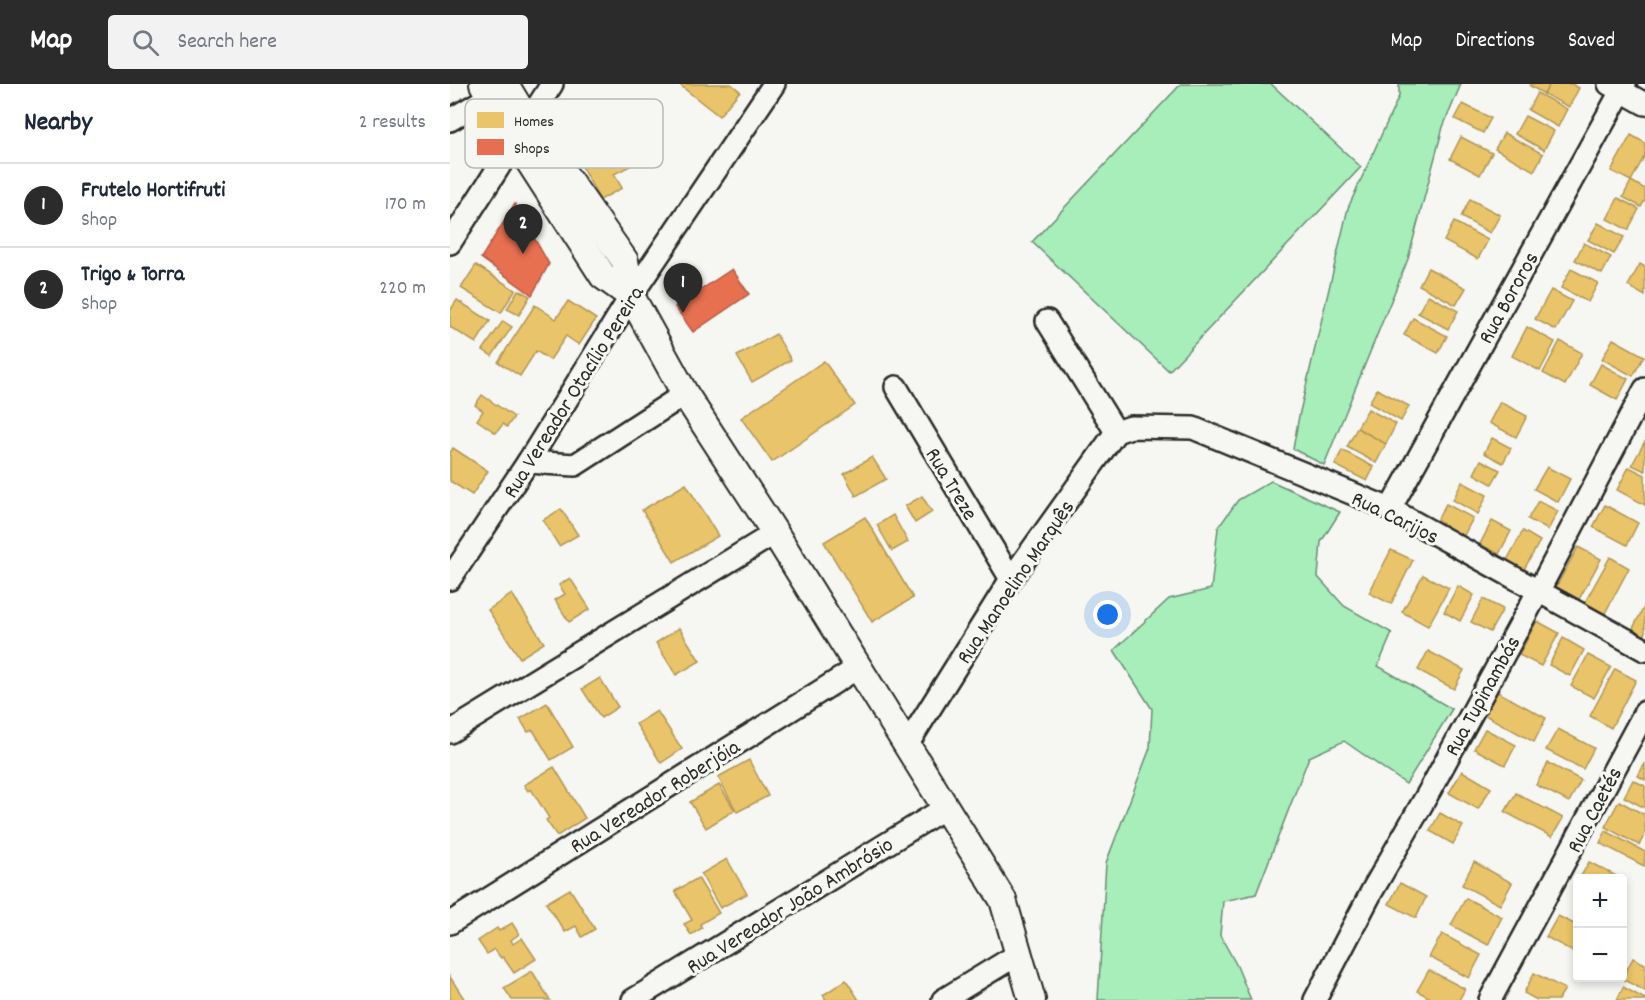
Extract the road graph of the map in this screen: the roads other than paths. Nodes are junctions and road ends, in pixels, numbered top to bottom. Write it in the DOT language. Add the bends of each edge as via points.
graph roads {
  1 [pos="552,84"];
  2 [pos="774,84"];
  3 [pos="1619,86"];
  4 [pos="496,88"];
  5 [pos="480,99"];
  6 [pos="543,99"];
  7 [pos="1645,104"];
  8 [pos="465,110"];
  9 [pos="450,120"];
  10 [pos="499,168"];
  11 [pos="551,168"];
  12 [pos="450,243"];
  13 [pos="631,296"];
  14 [pos="1047,321"];
  15 [pos="896,387"];
  16 [pos="1645,389"];
  17 [pos="685,394"];
  18 [pos="1124,429"];
  19 [pos="528,462"];
  20 [pos="1390,509"];
  21 [pos="775,533"];
  22 [pos="450,579"];
  23 [pos="1011,579"];
  24 [pos="1539,590"];
  25 [pos="1645,650"];
  26 [pos="859,667"];
  27 [pos="1645,712"];
  28 [pos="450,732"];
  29 [pos="907,746"];
  30 [pos="945,808"];
  31 [pos="450,923"];
  32 [pos="1020,953"];
  33 [pos="633,1000"];
  34 [pos="943,1000"];
  35 [pos="1032,1000"];
  36 [pos="1314,1000"];
  37 [pos="1490,1000"];
  1 -- 6 [label="street"];
  2 -- 13 [label="street, Rua Vereador Otacílio Pereira"];
  3 -- 7 [label="street"];
  3 -- 20 [label="street, Rua Bororos"];
  4 -- 5 [label="street"];
  8 -- 9 [label="street"];
  10 -- 12 [label="street"];
  11 -- 13 [label="street" via="625,261"];
  13 -- 17 [label="street"];
  13 -- 19 [label="street, Rua Vereador Otacílio Pereira"];
  14 -- 18 [label="street"];
  15 -- 23 [label="street, Rua Treze"];
  16 -- 24 [label="street, Rua Tupinambás"];
  17 -- 19 [label="street" via="575,465"];
  17 -- 21 [label="street"];
  18 -- 20 [label="street, Rua Carijos" via="1192,428"];
  18 -- 23 [label="street, Rua Manoelino Marquês"];
  19 -- 22 [label="street, Rua Vereador Otacílio Pereira"];
  20 -- 24 [label="street, Rua Carijos"];
  21 -- 26 [label="street"];
  21 -- 28 [label="street"];
  23 -- 29 [label="street, Rua Manoelino Marquês"];
  24 -- 25 [label="street, Rua Carijos"];
  24 -- 36 [label="street, Rua Tupinambás"];
  26 -- 29 [label="street"];
  26 -- 31 [label="street, Rua Vereador Roberjóia"];
  27 -- 37 [label="street, Rua Caetés"];
  29 -- 30 [label="street"];
  30 -- 32 [label="street" via="1003,900"];
  30 -- 33 [label="street, Rua Vereador João Ambrósio"];
  32 -- 34 [label="street"];
  32 -- 35 [label="street"];
}
